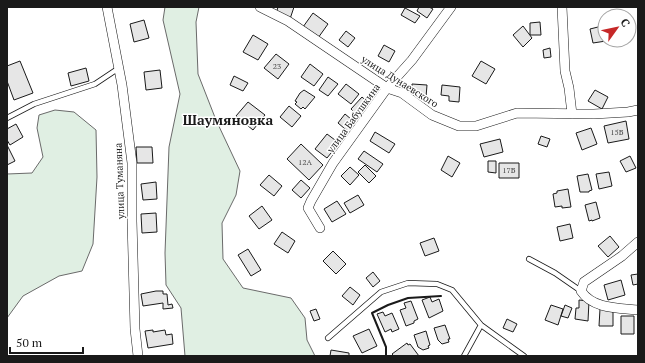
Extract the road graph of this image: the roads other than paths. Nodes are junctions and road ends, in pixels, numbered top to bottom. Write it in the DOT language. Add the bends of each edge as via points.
graph roads {
  1 [pos="107,7"];
  2 [pos="260,7"];
  3 [pos="451,7"];
  4 [pos="562,7"];
  5 [pos="119,68"];
  6 [pos="387,88"];
  7 [pos="638,110"];
  8 [pos="572,114"];
  9 [pos="7,118"];
  10 [pos="320,228"];
  11 [pos="638,242"];
  12 [pos="529,259"];
  13 [pos="581,291"];
  14 [pos="638,310"];
  15 [pos="481,325"];
  16 [pos="328,338"];
  17 [pos="138,356"];
  18 [pos="464,356"];
  19 [pos="524,356"];
  1 -- 5 [label="street, улица Туманяна"];
  2 -- 6 [label="street, улица Дунаевского" via="288,21"];
  3 -- 6 [label="street, улица Бабушкина" via="412,60"];
  4 -- 8 [label="street" via="565,71"];
  5 -- 9 [label="lane" via="95,84 34,104"];
  5 -- 17 [label="street, улица Туманяна" via="132,163 135,329"];
  6 -- 8 [label="street, улица Дунаевского" via="402,93 432,115 459,126 476,126 517,113"];
  6 -- 10 [label="street, улица Бабушкина" via="333,163 311,201 308,208"];
  7 -- 8 [label="street, улица Дунаевского"];
  11 -- 13 [label="street" via="584,282"];
  12 -- 13 [label="lane"];
  13 -- 14 [label="street" via="595,303 618,309"];
  15 -- 16 [label="lane" via="452,290 437,284 408,282 381,292"];
  15 -- 18 [label="lane"];
  15 -- 19 [label="lane"];
}
